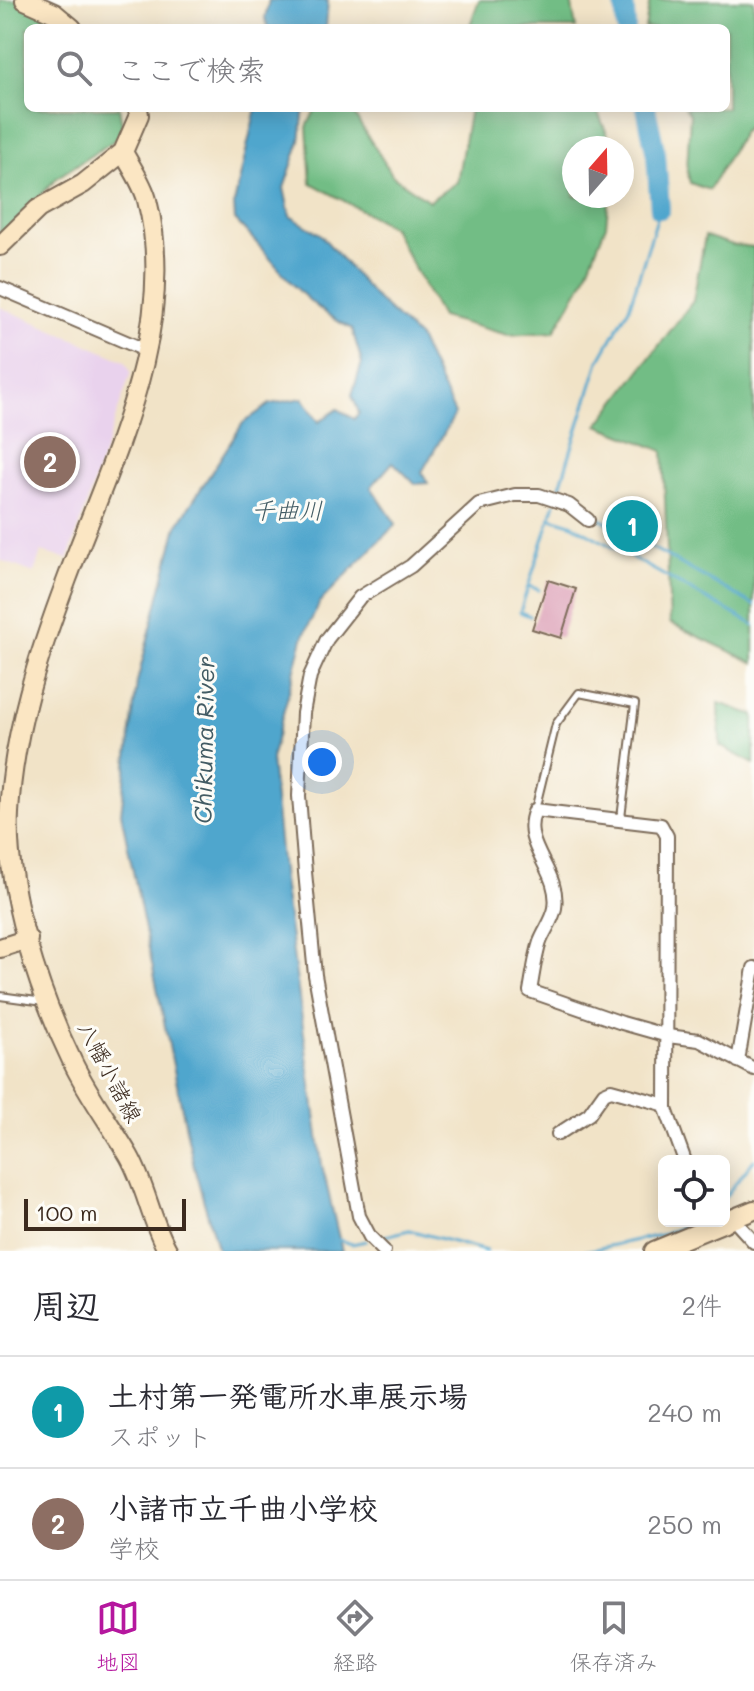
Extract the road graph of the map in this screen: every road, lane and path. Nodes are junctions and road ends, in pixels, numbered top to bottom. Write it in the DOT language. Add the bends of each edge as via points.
graph roads {
  1 [pos="25,0"];
  2 [pos="67,24"];
  3 [pos="139,112"];
  4 [pos="123,152"];
  5 [pos="0,246"];
  6 [pos="0,288"];
  7 [pos="145,350"];
  8 [pos="588,520"];
  9 [pos="535,810"];
  10 [pos="621,818"];
  11 [pos="6,874"];
  12 [pos="28,939"];
  13 [pos="0,948"];
  14 [pos="754,968"];
  15 [pos="0,996"];
  16 [pos="48,1002"];
  17 [pos="668,1036"];
  18 [pos="738,1061"];
  19 [pos="754,1069"];
  20 [pos="666,1105"];
  21 [pos="558,1134"];
  22 [pos="683,1155"];
  23 [pos="754,1210"];
  24 [pos="734,1220"];
  25 [pos="730,1221"];
  26 [pos="705,1227"];
  27 [pos="754,1242"];
  28 [pos="168,1251"];
  29 [pos="384,1251"];
  30 [pos="654,1251"];
  1 -- 2 [label="street"];
  3 -- 4 [label="street"];
  4 -- 5 [label="street" via="83,184 38,209"];
  4 -- 7 [label="street, 八幡小諸線" via="147,198 153,234 155,287"];
  6 -- 7 [label="street"];
  7 -- 11 [label="street, 八幡小諸線" via="123,434 32,683 15,759"];
  8 -- 29 [label="street" via="569,505 539,495 479,504 411,566 360,597 327,639 310,676 299,796 315,975 359,1216"];
  9 -- 10 [label="street"];
  9 -- 10 [label="lane" via="556,724 579,693 635,704"];
  9 -- 17 [label="street" via="529,835 544,860 555,907 539,944 530,991"];
  10 -- 17 [label="street" via="661,825 667,836"];
  11 -- 12 [label="street, 八幡小諸線"];
  12 -- 13 [label="street"];
  12 -- 16 [label="street, 八幡小諸線"];
  14 -- 18 [label="street"];
  15 -- 16 [label="lane"];
  16 -- 28 [label="street, 八幡小諸線" via="73,1063 130,1158"];
  17 -- 18 [label="street" via="699,1040"];
  17 -- 20 [label="street"];
  18 -- 19 [label="street"];
  20 -- 21 [label="street" via="611,1090 589,1114"];
  20 -- 22 [label="street"];
  23 -- 24 [label="street"];
  24 -- 25 [label="street"];
  24 -- 27 [label="street"];
  26 -- 30 [label="street"];
}
